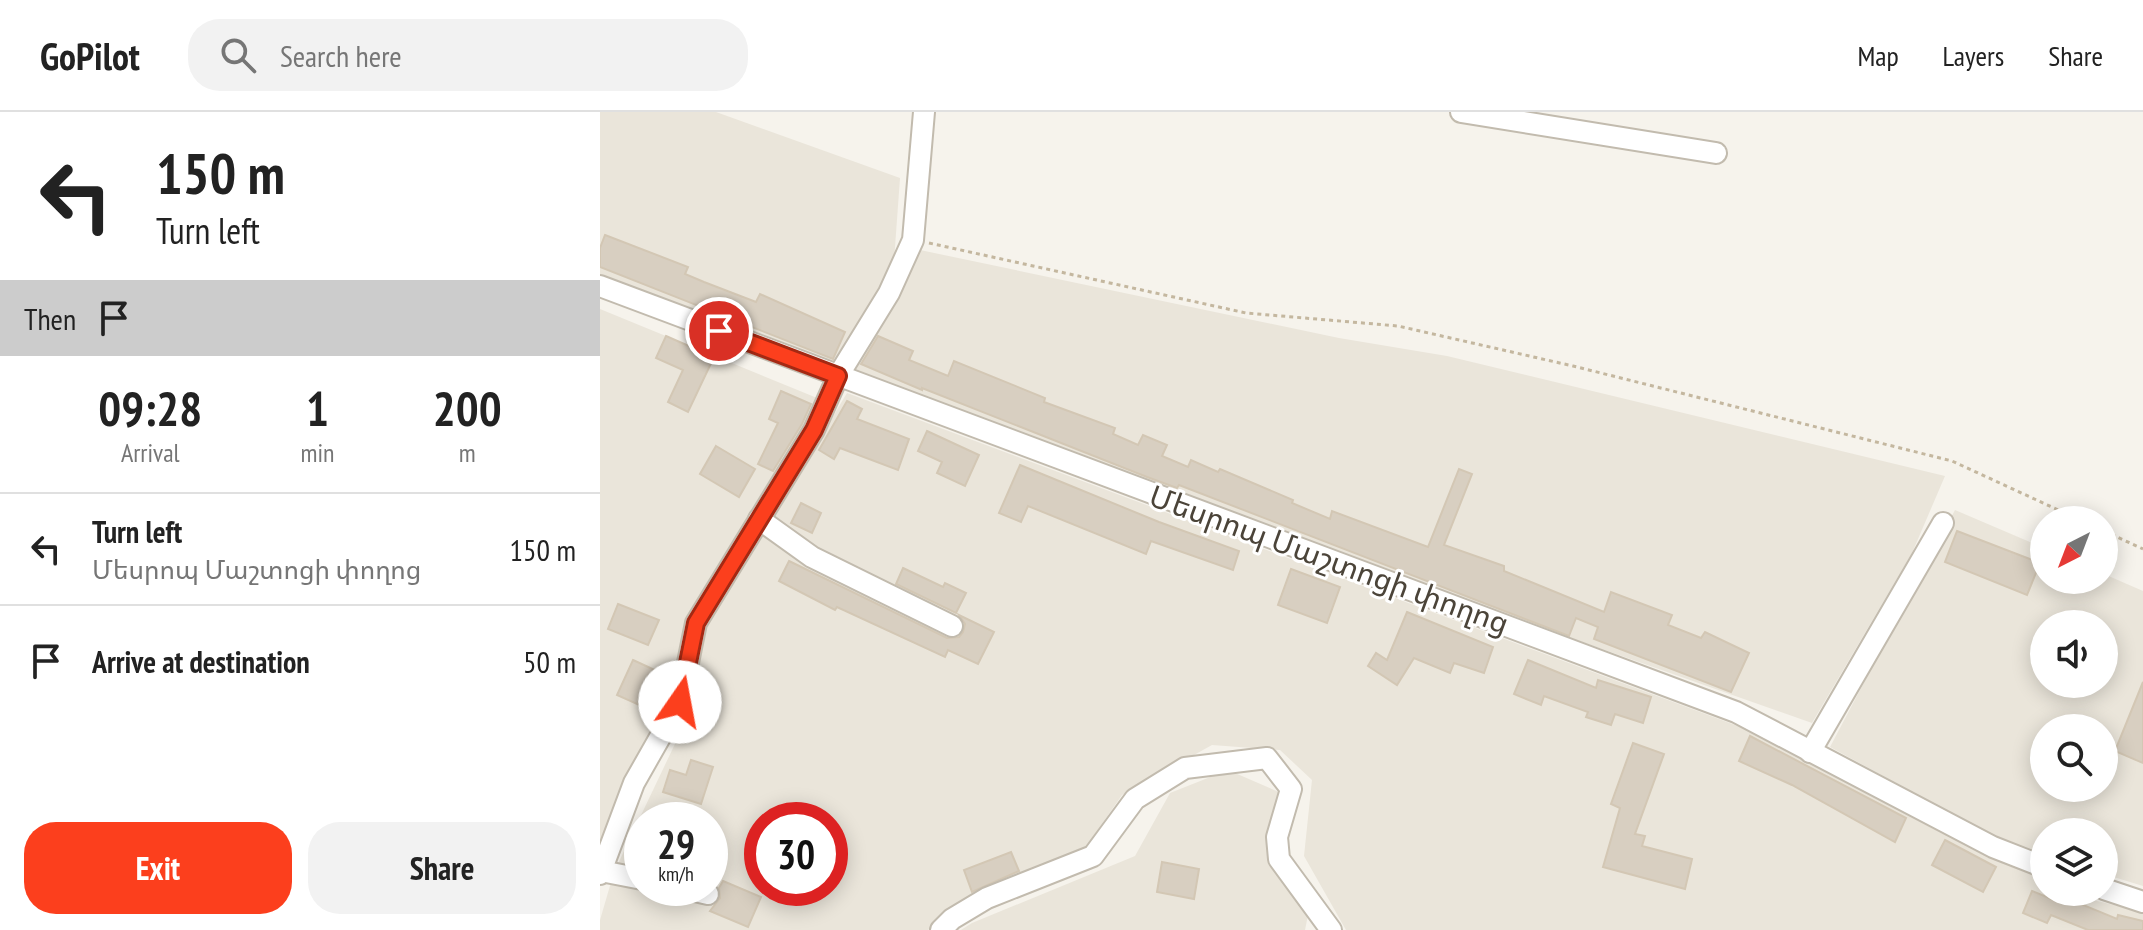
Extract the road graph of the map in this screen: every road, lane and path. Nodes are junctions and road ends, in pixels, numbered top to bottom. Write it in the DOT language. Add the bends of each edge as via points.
graph roads {
  1 [pos="924,112"];
  2 [pos="1461,112"];
  3 [pos="1716,153"];
  4 [pos="913,240"];
  5 [pos="600,286"];
  6 [pos="838,376"];
  7 [pos="2050,506"];
  8 [pos="759,519"];
  9 [pos="1943,523"];
  10 [pos="2118,537"];
  11 [pos="2143,549"];
  12 [pos="952,626"];
  13 [pos="1810,752"];
  14 [pos="2030,862"];
  15 [pos="600,873"];
  16 [pos="624,876"];
  17 [pos="2118,894"];
  18 [pos="2143,902"];
  19 [pos="941,930"];
  20 [pos="1331,930"];
  1 -- 4 [label="street"];
  2 -- 3 [label="street"];
  4 -- 6 [label="street" via="889,293"];
  4 -- 7 [label="path" via="1246,313 1398,326 1573,366 1952,461"];
  5 -- 6 [label="street, Մեսրոպ Մաշտոցի փողոց"];
  6 -- 8 [label="street" via="814,430"];
  6 -- 13 [label="street, Մեսրոպ Մաշտոցի փողոց" via="1736,712"];
  8 -- 12 [label="street" via="812,557"];
  8 -- 15 [label="street" via="696,623 680,702 634,783"];
  9 -- 13 [label="street"];
  10 -- 11 [label="path"];
  13 -- 14 [label="street, Մեսրոպ Մաշտոցի փողոց"];
  15 -- 16 [label="street"];
  17 -- 18 [label="street"];
  19 -- 20 [label="street" via="987,898 1093,856 1135,799 1185,768 1267,758 1291,789 1277,837 1279,859"];
}
